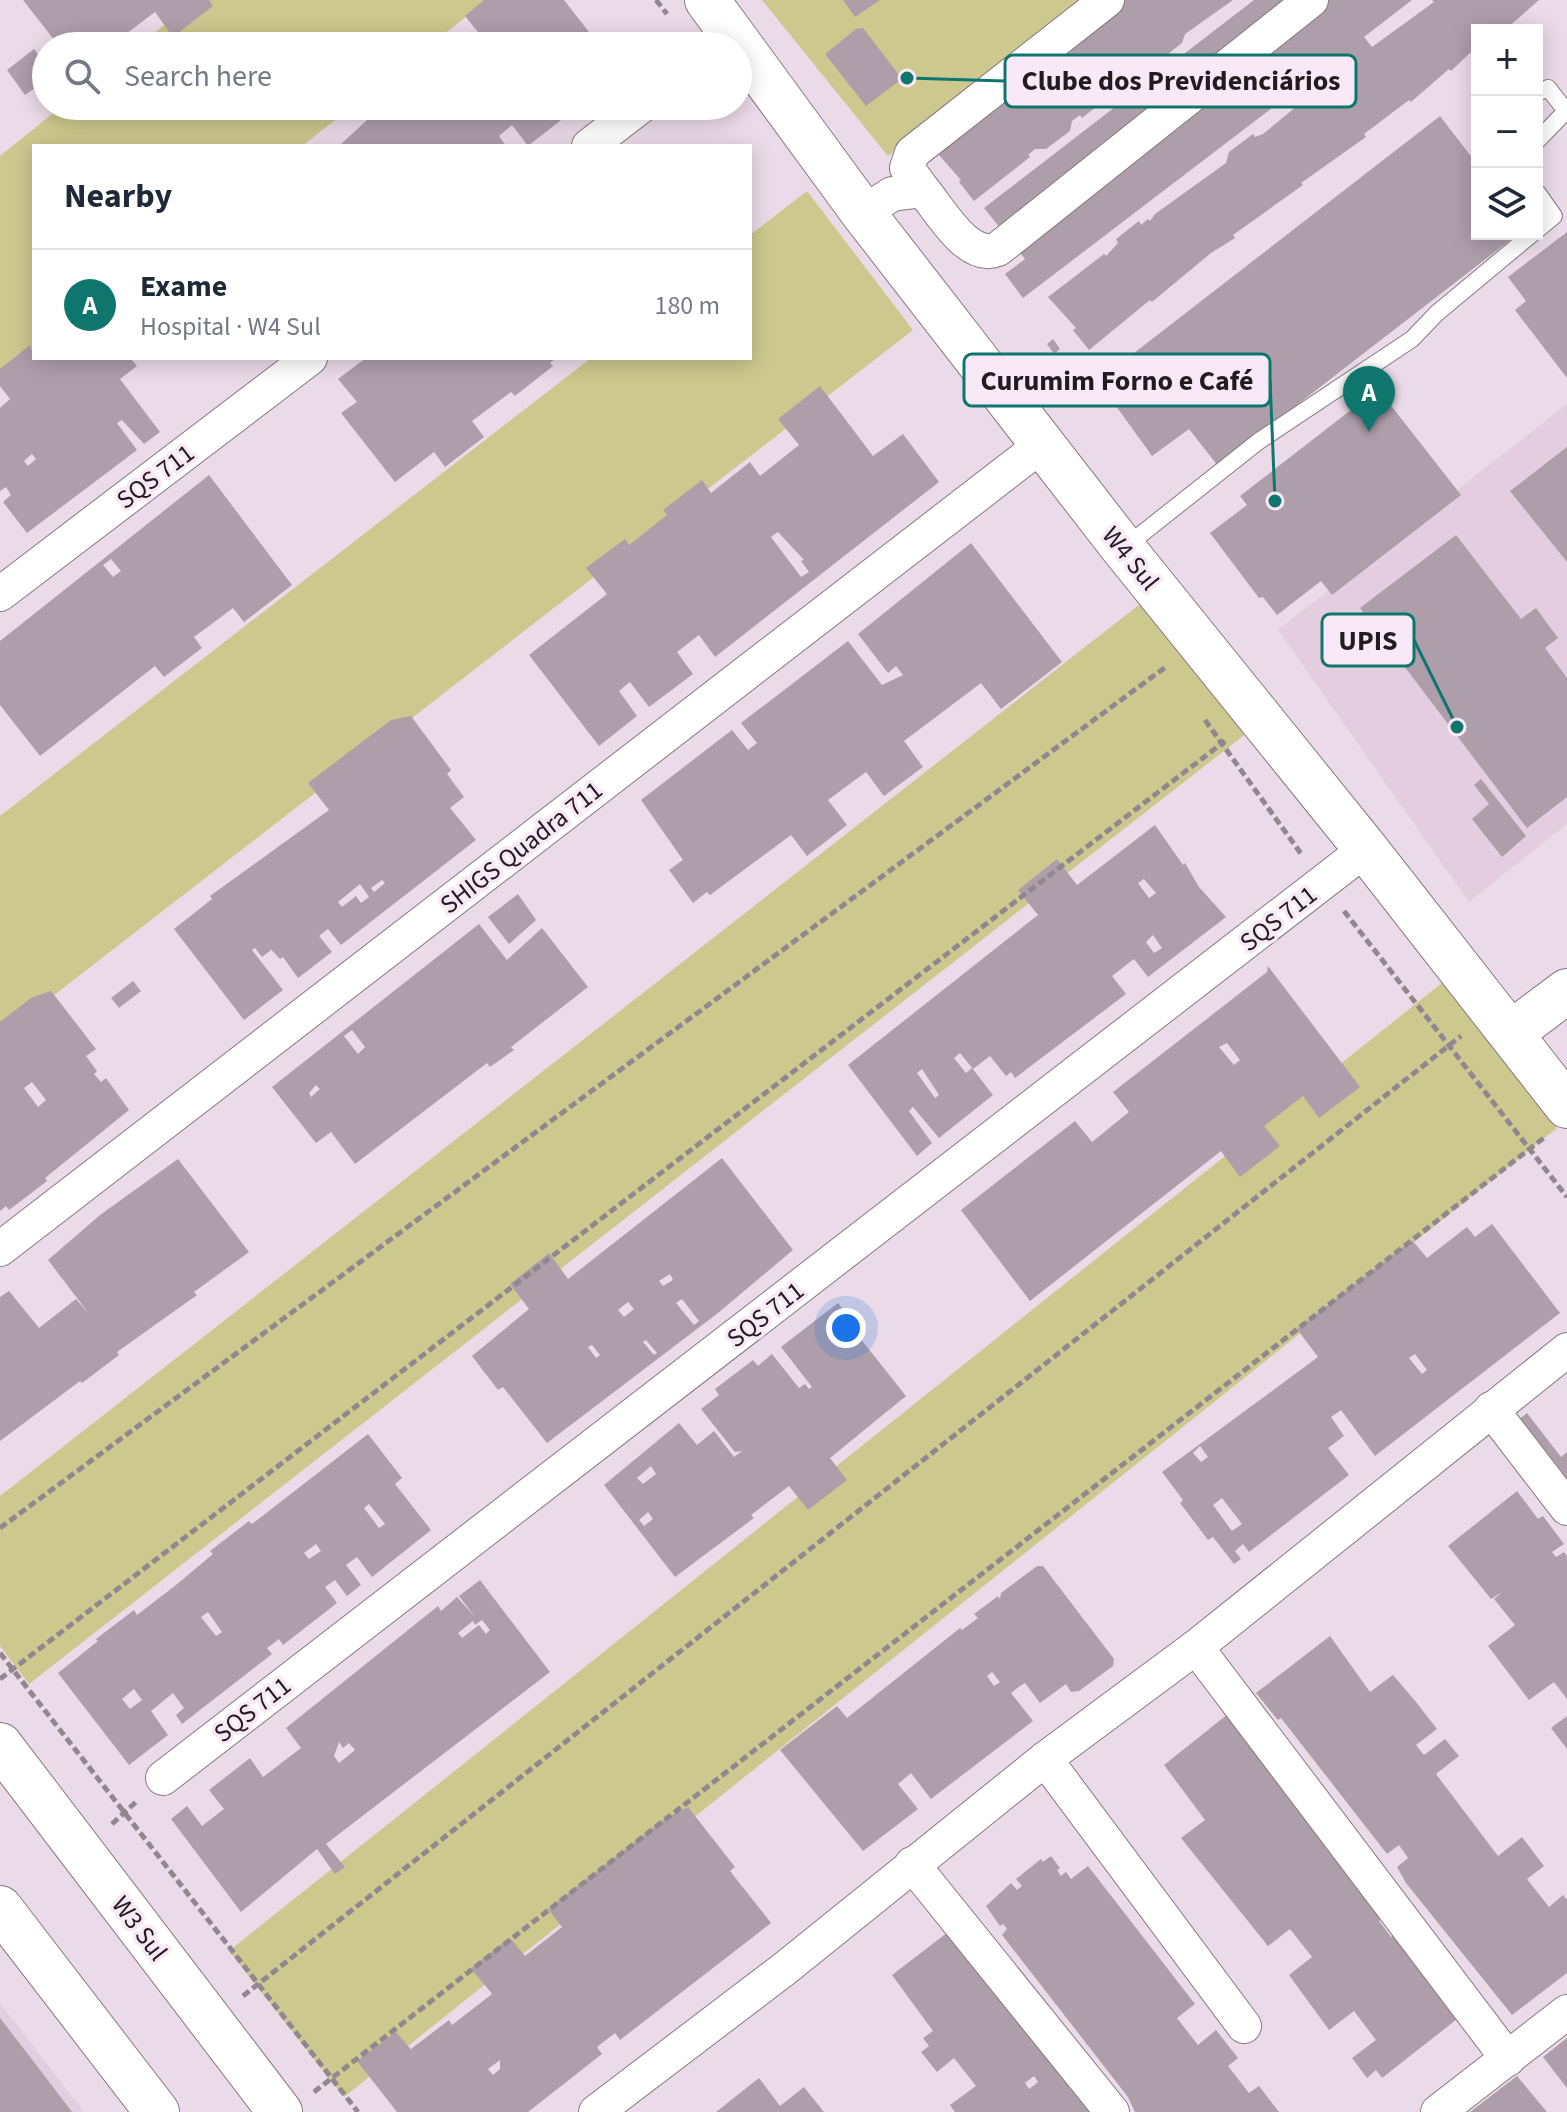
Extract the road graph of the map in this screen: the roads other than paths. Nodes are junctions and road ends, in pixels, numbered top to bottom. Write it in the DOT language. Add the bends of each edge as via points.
graph roads {
  1 [pos="707,0"];
  2 [pos="1107,0"];
  3 [pos="1311,0"];
  4 [pos="723,32"];
  5 [pos="752,73"];
  6 [pos="1543,90"];
  7 [pos="623,120"];
  8 [pos="1543,135"];
  9 [pos="592,144"];
  10 [pos="923,190"];
  11 [pos="1543,197"];
  12 [pos="1561,212"];
  13 [pos="863,213"];
  14 [pos="1543,226"];
  15 [pos="1525,240"];
  16 [pos="307,360"];
  17 [pos="1043,444"];
  18 [pos="1123,548"];
  19 [pos="0,594"];
  20 [pos="1366,849"];
  21 [pos="1567,991"];
  22 [pos="1502,1022"];
  23 [pos="1558,1090"];
  24 [pos="0,1249"];
  25 [pos="1567,1350"];
  26 [pos="1491,1409"];
  27 [pos="1567,1508"];
  28 [pos="1196,1647"];
  29 [pos="0,1745"];
  30 [pos="1045,1759"];
  31 [pos="163,1778"];
  32 [pos="912,1864"];
  33 [pos="0,1908"];
  34 [pos="1567,2012"];
  35 [pos="1244,2026"];
  36 [pos="1508,2059"];
  37 [pos="295,2103"];
  38 [pos="612,2107"];
  39 [pos="157,2112"];
  40 [pos="1112,2112"];
  41 [pos="1438,2112"];
  1 -- 4 [label="main road, W4 Sul"];
  2 -- 10 [label="street" via="912,153 907,168"];
  3 -- 10 [label="street" via="998,249 972,249"];
  5 -- 13 [label="main road, W4 Sul"];
  6 -- 8 [label="lane" via="1553,92 1566,111"];
  7 -- 9 [label="street"];
  10 -- 13 [label="street" via="892,194"];
  11 -- 12 [label="lane"];
  12 -- 14 [label="lane"];
  13 -- 17 [label="main road, W4 Sul"];
  15 -- 18 [label="lane" via="1412,339 1259,441"];
  16 -- 19 [label="street, SQS 711"];
  17 -- 18 [label="main road, W4 Sul"];
  17 -- 24 [label="street, SHIGS Quadra 711"];
  18 -- 20 [label="main road, W4 Sul"];
  20 -- 22 [label="main road, W4 Sul"];
  20 -- 31 [label="street, SQS 711"];
  21 -- 22 [label="main road"];
  22 -- 23 [label="main road, W4 Sul"];
  25 -- 26 [label="street"];
  26 -- 27 [label="street"];
  26 -- 28 [label="street"];
  28 -- 30 [label="street"];
  28 -- 36 [label="street"];
  29 -- 37 [label="main road, W3 Sul" via="211,2021"];
  30 -- 32 [label="street"];
  30 -- 35 [label="street"];
  32 -- 38 [label="street"];
  32 -- 40 [label="street"];
  33 -- 39 [label="main road"];
  34 -- 36 [label="street"];
  36 -- 41 [label="street"];
}
